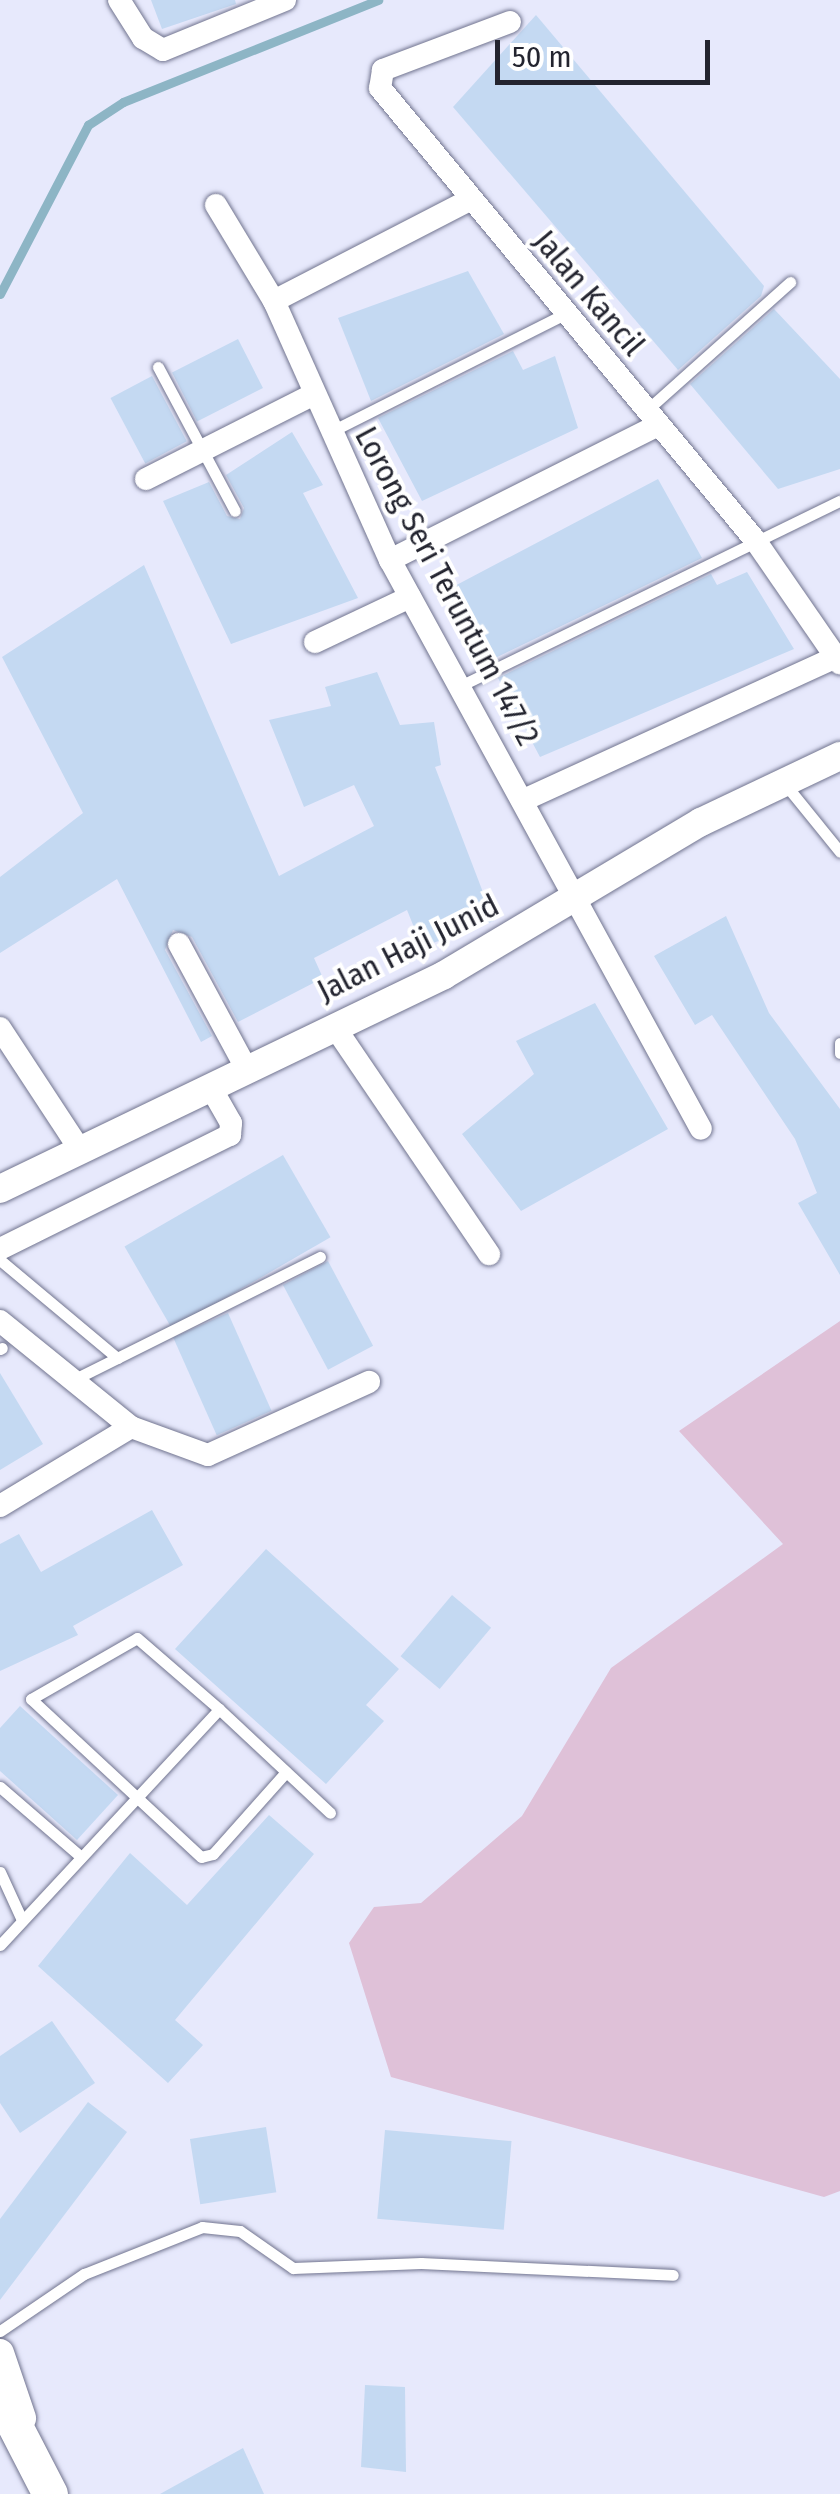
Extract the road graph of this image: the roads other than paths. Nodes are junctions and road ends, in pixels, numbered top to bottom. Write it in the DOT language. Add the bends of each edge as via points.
graph roads {
  1 [pos="119,0"];
  2 [pos="285,0"];
  3 [pos="510,22"];
  4 [pos="470,200"];
  5 [pos="216,205"];
  6 [pos="790,282"];
  7 [pos="274,300"];
  8 [pos="563,316"];
  9 [pos="158,367"];
  10 [pos="312,396"];
  11 [pos="653,418"];
  12 [pos="330,432"];
  13 [pos="205,450"];
  14 [pos="146,479"];
  15 [pos="840,501"];
  16 [pos="235,512"];
  17 [pos="755,540"];
  18 [pos="390,560"];
  19 [pos="410,597"];
  20 [pos="315,642"];
  21 [pos="839,658"];
  22 [pos="458,687"];
  23 [pos="840,756"];
  24 [pos="782,780"];
  25 [pos="524,800"];
  26 [pos="840,852"];
  27 [pos="574,897"];
  28 [pos="179,944"];
  29 [pos="334,1026"];
  30 [pos="0,1028"];
  31 [pos="840,1043"];
  32 [pos="840,1052"];
  33 [pos="247,1070"];
  34 [pos="212,1088"];
  35 [pos="702,1129"];
  36 [pos="80,1150"];
  37 [pos="0,1189"];
  38 [pos="0,1248"];
  39 [pos="489,1254"];
  40 [pos="320,1257"];
  41 [pos="0,1260"];
  42 [pos="0,1321"];
  43 [pos="117,1358"];
  44 [pos="72,1381"];
  45 [pos="370,1382"];
  46 [pos="131,1427"];
  47 [pos="0,1506"];
  48 [pos="219,1709"];
  49 [pos="286,1772"];
  50 [pos="0,1787"];
  51 [pos="134,1800"];
  52 [pos="330,1813"];
  53 [pos="81,1857"];
  54 [pos="0,1872"];
  55 [pos="22,1920"];
  56 [pos="0,1945"];
  57 [pos="673,2274"];
  58 [pos="0,2331"];
  59 [pos="0,2353"];
  60 [pos="0,2397"];
  61 [pos="47,2488"];
  1 -- 2 [label="street" via="142,38 163,50"];
  3 -- 4 [label="street, Jalan Kancil" via="383,70 379,78 380,88"];
  4 -- 7 [label="street"];
  4 -- 8 [label="street, Jalan Kancil"];
  5 -- 7 [label="street, Lorong Seri Teruntum 147/2"];
  6 -- 11 [label="lane"];
  7 -- 10 [label="street, Lorong Seri Teruntum 147/2"];
  8 -- 11 [label="street, Jalan Kancil"];
  8 -- 12 [label="lane"];
  9 -- 13 [label="lane"];
  10 -- 12 [label="street, Lorong Seri Teruntum 147/2"];
  10 -- 13 [label="street"];
  11 -- 17 [label="street, Jalan Kancil"];
  11 -- 18 [label="street"];
  12 -- 18 [label="street, Lorong Seri Teruntum 147/2"];
  13 -- 14 [label="street"];
  13 -- 16 [label="lane"];
  15 -- 17 [label="lane"];
  17 -- 21 [label="street, Jalan Kancil"];
  17 -- 22 [label="lane"];
  18 -- 19 [label="street, Lorong Seri Teruntum 147/2"];
  19 -- 20 [label="street"];
  19 -- 22 [label="street, Lorong Seri Teruntum 147/2"];
  21 -- 25 [label="street"];
  22 -- 25 [label="street, Lorong Seri Teruntum 147/2"];
  23 -- 24 [label="street, Jalan Haji Junid"];
  24 -- 26 [label="lane"];
  24 -- 27 [label="street, Jalan Haji Junid"];
  25 -- 27 [label="street, Lorong Seri Teruntum 147/2"];
  27 -- 29 [label="street, Jalan Haji Junid" via="444,975"];
  27 -- 35 [label="street, Lorong Seri Teruntum 147/2"];
  28 -- 33 [label="street"];
  29 -- 33 [label="street, Jalan Haji Junid"];
  29 -- 39 [label="street"];
  30 -- 36 [label="street"];
  31 -- 32 [label="lane"];
  33 -- 34 [label="street, Jalan Haji Junid"];
  34 -- 36 [label="street, Jalan Haji Junid"];
  34 -- 38 [label="street" via="231,1123 230,1135"];
  36 -- 37 [label="street, Jalan Haji Junid"];
  40 -- 43 [label="lane"];
  41 -- 43 [label="lane"];
  42 -- 44 [label="street"];
  43 -- 44 [label="lane"];
  44 -- 46 [label="street"];
  45 -- 46 [label="street" via="208,1455"];
  46 -- 47 [label="street"];
  48 -- 49 [label="lane"];
  48 -- 51 [label="lane"];
  48 -- 51 [label="lane" via="138,1638 31,1699"];
  49 -- 51 [label="lane" via="212,1854 200,1857"];
  49 -- 52 [label="lane"];
  50 -- 53 [label="lane"];
  51 -- 53 [label="lane"];
  53 -- 55 [label="lane"];
  54 -- 55 [label="lane"];
  55 -- 56 [label="lane"];
  57 -- 58 [label="lane" via="421,2263 294,2268 240,2231 202,2226 84,2274"];
  59 -- 61 [label="street"];
  60 -- 61 [label="main road"];
}
